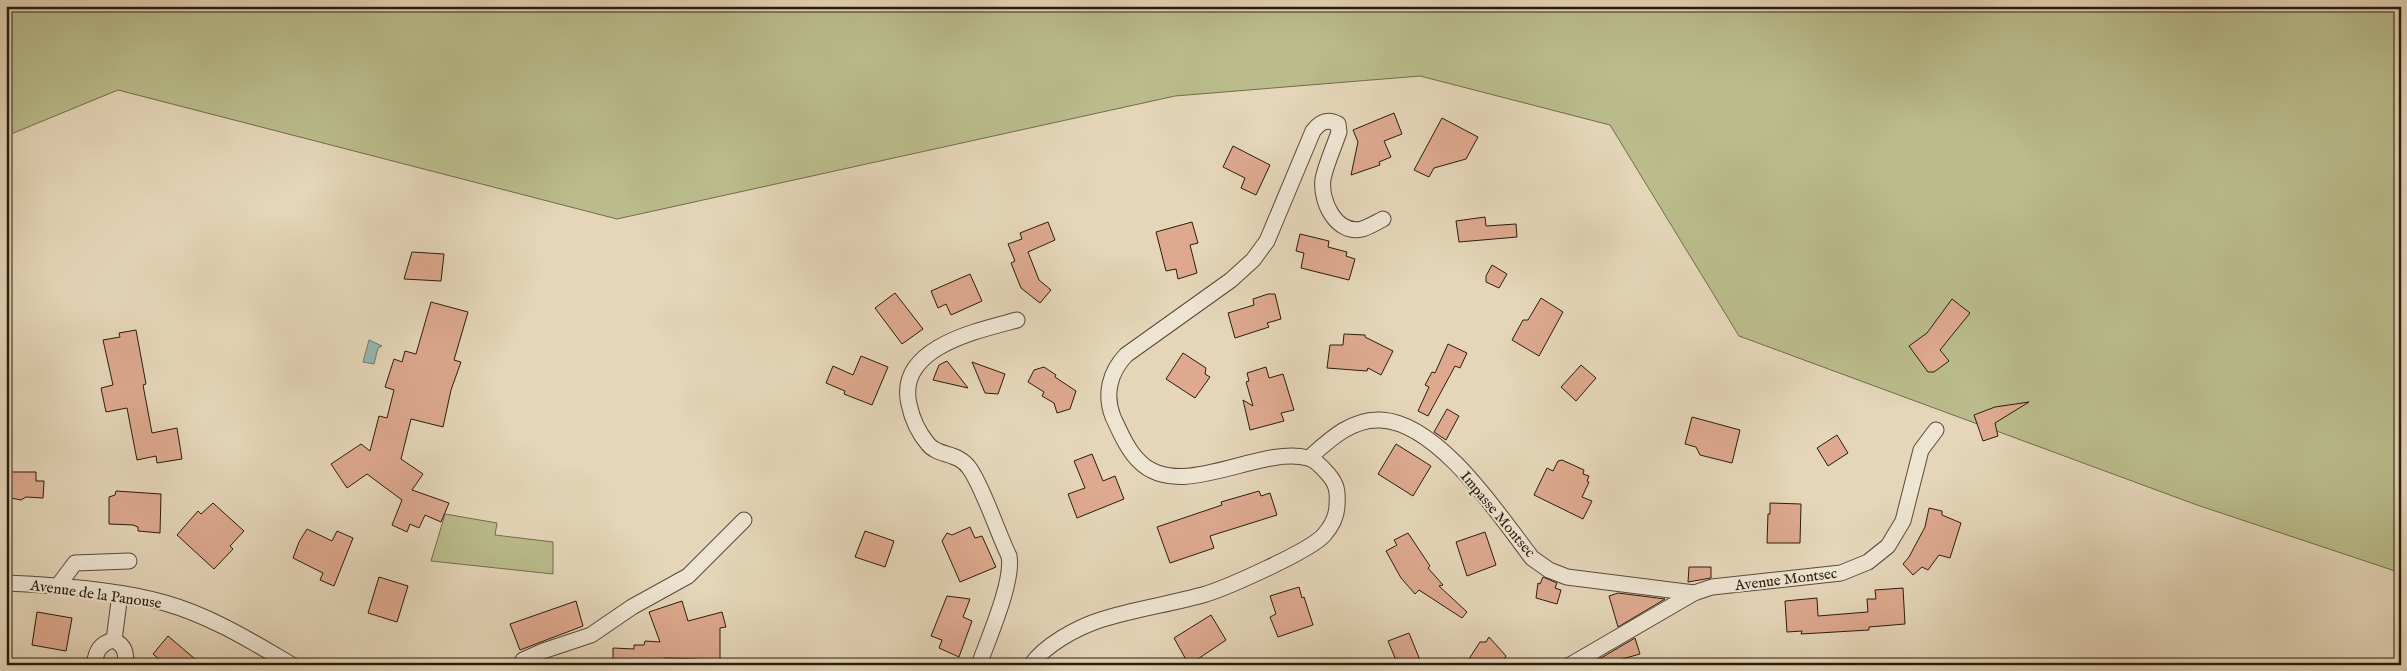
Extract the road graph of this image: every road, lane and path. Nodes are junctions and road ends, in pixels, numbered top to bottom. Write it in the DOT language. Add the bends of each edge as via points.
graph roads {
  1 [pos="1383,219"];
  2 [pos="1017,320"];
  3 [pos="1936,430"];
  4 [pos="1310,458"];
  5 [pos="744,520"];
  6 [pos="129,561"];
  7 [pos="6,583"];
  8 [pos="57,587"];
  9 [pos="1694,593"];
  10 [pos="120,594"];
  11 [pos="114,640"];
  12 [pos="523,660"];
  13 [pos="94,665"];
  14 [pos="126,665"];
  15 [pos="292,665"];
  16 [pos="979,665"];
  17 [pos="1030,665"];
  18 [pos="1570,665"];
  1 -- 4 [label="street" via="1362,229 1353,229 1339,223 1329,211 1323,196 1323,179 1339,132 1338,124 1334,122 1319,124 1313,131 1267,241 1253,260 1231,280 1126,355 1114,368 1108,397 1112,415 1140,463 1157,474 1186,476 1292,456"];
  2 -- 16 [label="street" via="975,331 931,352 912,370 906,385 912,420 930,447 957,456 970,470 1009,556 1011,565 1007,583"];
  3 -- 9 [label="street, Avenue Montsec" via="1921,450 1903,521 1888,546 1868,562 1841,573 1712,588"];
  4 -- 9 [label="street, Impasse Montsec" via="1335,434 1366,421 1381,420 1402,425 1432,441 1452,458 1532,558 1549,570 1567,576"];
  4 -- 17 [label="street" via="1320,464 1336,483 1338,495 1333,522 1308,548 1207,593 1098,621 1061,639"];
  5 -- 12 [label="street" via="688,576 632,607 591,635"];
  6 -- 8 [label="street" via="75,563"];
  7 -- 8 [label="street, Avenue de la Panouse"];
  8 -- 10 [label="street, Avenue de la Panouse"];
  9 -- 18 [label="street, Avenue Montsec"];
  10 -- 11 [label="street"];
  10 -- 15 [label="street, Avenue de la Panouse" via="164,602 208,619"];
  11 -- 13 [label="street" via="100,646"];
  11 -- 14 [label="street" via="122,645"];
}
